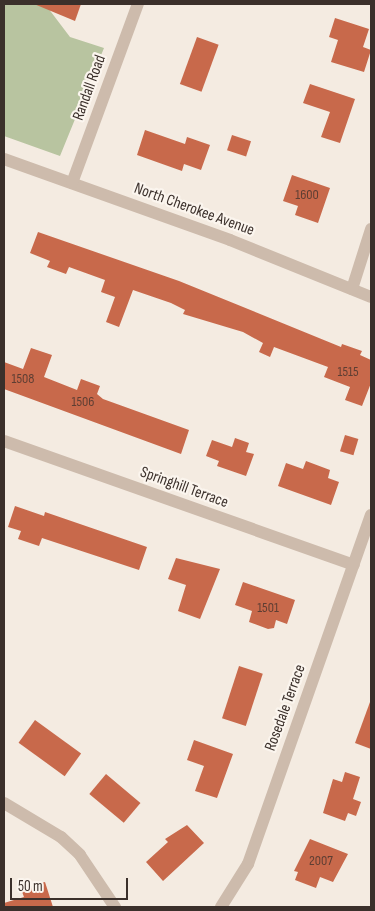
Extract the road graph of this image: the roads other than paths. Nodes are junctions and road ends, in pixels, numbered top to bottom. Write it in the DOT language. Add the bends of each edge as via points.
graph roads {
  1 [pos="138,4"];
  2 [pos="4,159"];
  3 [pos="72,183"];
  4 [pos="371,229"];
  5 [pos="352,289"];
  6 [pos="371,297"];
  7 [pos="4,441"];
  8 [pos="371,515"];
  9 [pos="354,565"];
  10 [pos="4,803"];
  11 [pos="115,907"];
  12 [pos="221,907"];
  1 -- 3 [label="street, Randall Road"];
  2 -- 3 [label="street, North Cherokee Avenue"];
  3 -- 5 [label="street, North Cherokee Avenue"];
  4 -- 5 [label="street"];
  5 -- 6 [label="street, North Cherokee Avenue"];
  7 -- 9 [label="street, Springhill Terrace"];
  8 -- 9 [label="street, Rosedale Terrace"];
  9 -- 12 [label="street, Rosedale Terrace" via="248,864"];
  10 -- 11 [label="street" via="61,837 80,855"];
}
